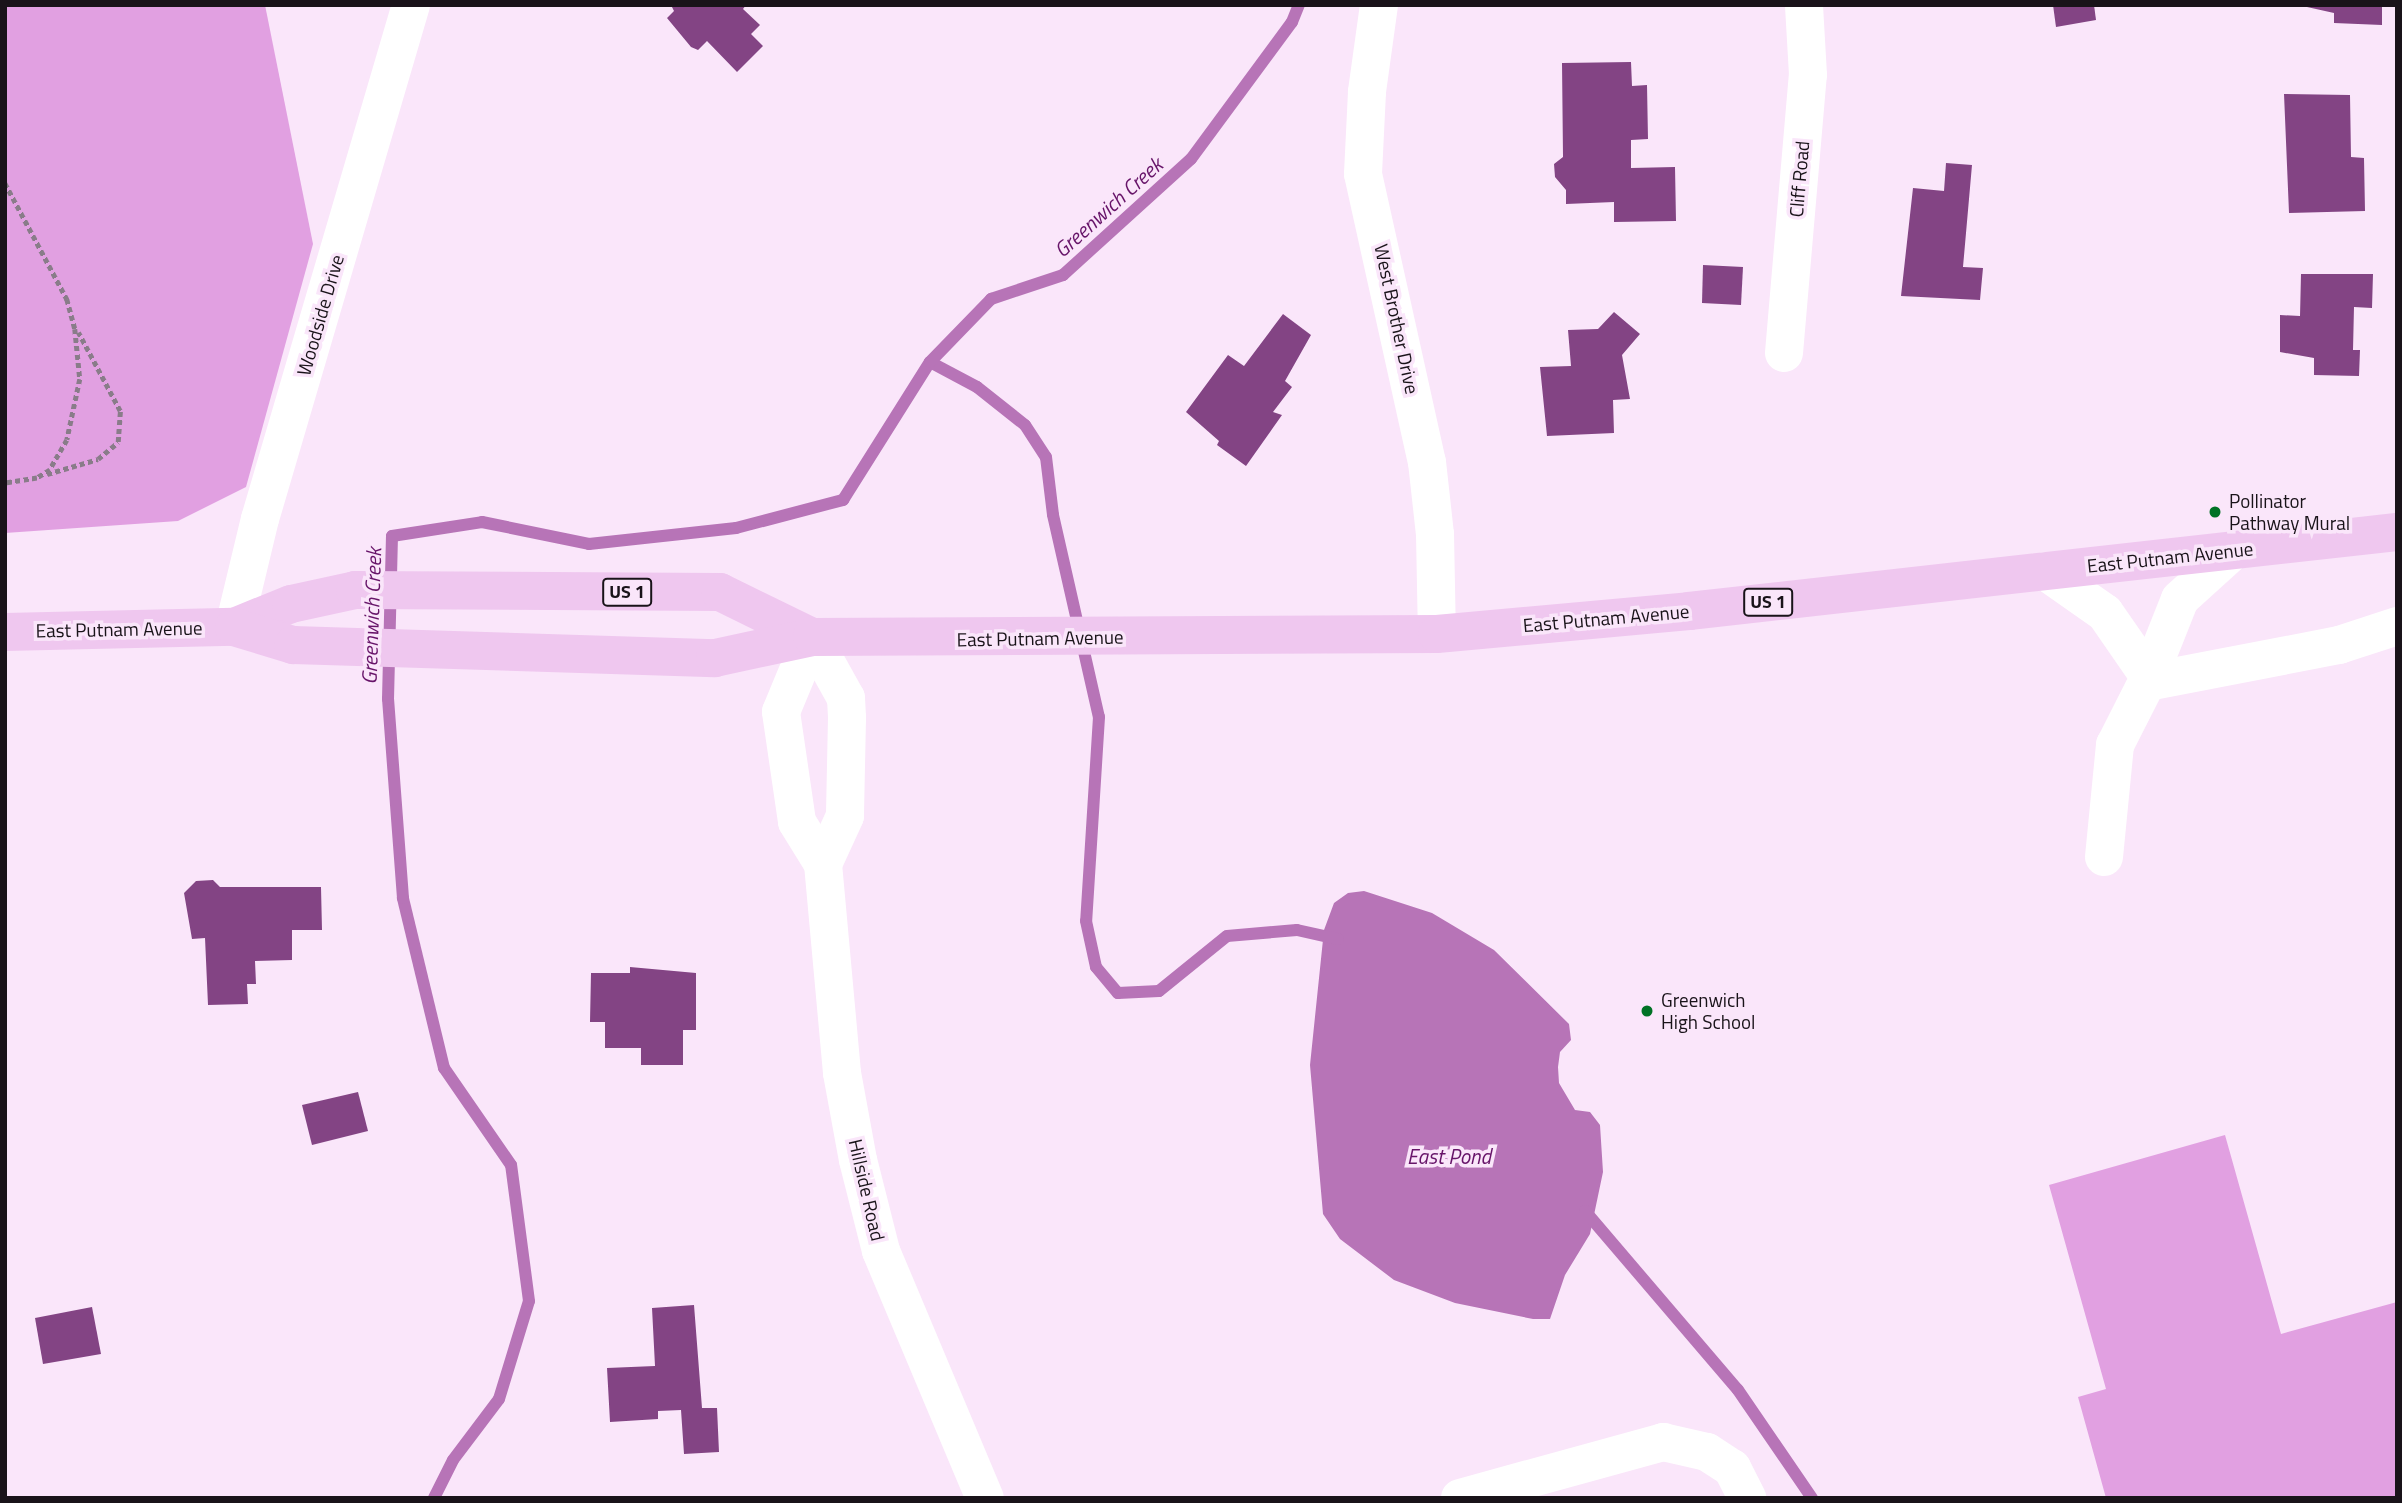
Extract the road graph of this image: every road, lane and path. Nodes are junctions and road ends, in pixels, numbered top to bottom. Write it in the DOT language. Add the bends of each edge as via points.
graph roads {
  1 [pos="411,5"];
  2 [pos="1379,5"];
  3 [pos="1804,5"];
  4 [pos="5,183"];
  5 [pos="75,329"];
  6 [pos="1784,353"];
  7 [pos="37,478"];
  8 [pos="5,483"];
  9 [pos="2397,532"];
  10 [pos="2234,550"];
  11 [pos="2045,571"];
  12 [pos="2397,626"];
  13 [pos="234,627"];
  14 [pos="5,632"];
  15 [pos="1437,634"];
  16 [pos="811,637"];
  17 [pos="2147,678"];
  18 [pos="2104,857"];
  19 [pos="823,864"];
  20 [pos="985,1498"];
  21 [pos="1460,1498"];
  22 [pos="1747,1498"];
  1 -- 13 [label="street, Woodside Drive" via="260,519"];
  2 -- 15 [label="street, West Brother Drive" via="1367,92 1363,174 1427,462 1435,534"];
  3 -- 6 [label="street, Cliff Road" via="1808,75"];
  4 -- 5 [label="path" via="66,299"];
  5 -- 7 [label="path" via="80,379 76,412 58,458"];
  5 -- 7 [label="path" via="115,396 120,411 118,442 98,459"];
  7 -- 8 [label="path"];
  9 -- 10 [label="main road, East Putnam Avenue / US 1"];
  10 -- 11 [label="main road, East Putnam Avenue / US 1"];
  10 -- 17 [label="street" via="2180,599"];
  11 -- 15 [label="main road, East Putnam Avenue / US 1"];
  11 -- 17 [label="street" via="2105,613"];
  12 -- 17 [label="street" via="2339,645"];
  13 -- 14 [label="main road, East Putnam Avenue / US 1"];
  13 -- 16 [label="main road, East Putnam Avenue / US 1" via="293,645 715,658"];
  13 -- 16 [label="main road, East Putnam Avenue / US 1" via="291,604 355,590 720,592"];
  15 -- 16 [label="main road, East Putnam Avenue / US 1"];
  16 -- 19 [label="street, Hillside Road" via="846,698 845,816"];
  16 -- 19 [label="street, Hillside Road" via="781,712 797,822"];
  17 -- 18 [label="street" via="2115,745"];
  19 -- 20 [label="street, Hillside Road" via="842,1073 881,1251"];
  21 -- 22 [label="street" via="1663,1442 1707,1452 1732,1468"];
}
